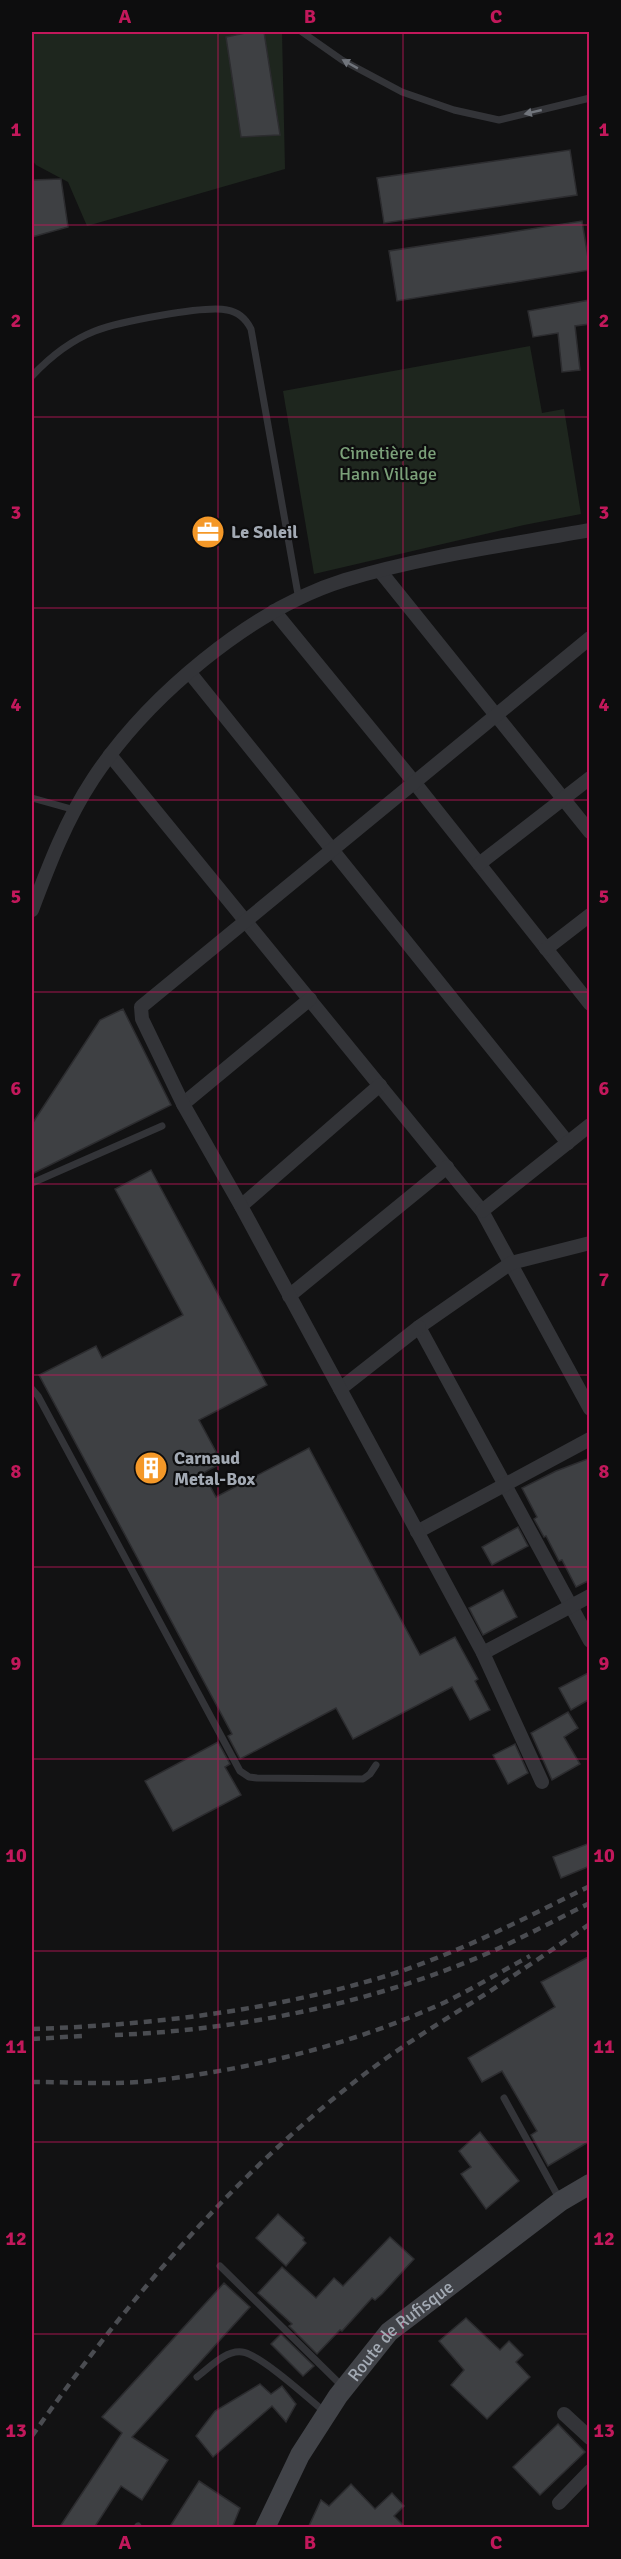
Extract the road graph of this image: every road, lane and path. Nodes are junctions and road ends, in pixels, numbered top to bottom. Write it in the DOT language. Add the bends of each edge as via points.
graph roads {
  1 [pos="302,32"];
  2 [pos="590,98"];
  3 [pos="32,376"];
  4 [pos="590,530"];
  5 [pos="380,571"];
  6 [pos="298,600"];
  7 [pos="274,611"];
  8 [pos="590,638"];
  9 [pos="189,673"];
  10 [pos="496,715"];
  11 [pos="110,754"];
  12 [pos="590,778"];
  13 [pos="414,782"];
  14 [pos="32,798"];
  15 [pos="563,799"];
  16 [pos="75,810"];
  17 [pos="590,832"];
  18 [pos="332,850"];
  19 [pos="479,864"];
  20 [pos="32,910"];
  21 [pos="590,915"];
  22 [pos="246,921"];
  23 [pos="546,949"];
  24 [pos="310,999"];
  25 [pos="590,1004"];
  26 [pos="380,1085"];
  27 [pos="183,1104"];
  28 [pos="590,1125"];
  29 [pos="162,1126"];
  30 [pos="568,1143"];
  31 [pos="447,1167"];
  32 [pos="32,1184"];
  33 [pos="241,1206"];
  34 [pos="482,1210"];
  35 [pos="590,1243"];
  36 [pos="510,1263"];
  37 [pos="289,1296"];
  38 [pos="419,1327"];
  39 [pos="32,1389"];
  40 [pos="340,1389"];
  41 [pos="590,1408"];
  42 [pos="590,1439"];
  43 [pos="505,1484"];
  44 [pos="417,1532"];
  45 [pos="590,1596"];
  46 [pos="570,1605"];
  47 [pos="590,1641"];
  48 [pos="483,1653"];
  49 [pos="376,1765"];
  50 [pos="542,1782"];
  51 [pos="504,2098"];
  52 [pos="590,2184"];
  53 [pos="561,2201"];
  54 [pos="220,2266"];
  55 [pos="197,2377"];
  56 [pos="345,2388"];
  57 [pos="326,2414"];
  58 [pos="564,2414"];
  59 [pos="590,2438"];
  60 [pos="590,2471"];
  61 [pos="559,2503"];
  62 [pos="265,2528"];
  2 -- 1 [label="lane, one-way" via="499,120 477,115 402,92 342,60"];
  3 -- 6 [label="lane" via="52,356 94,331 137,320 208,310 226,309 246,320 251,329"];
  4 -- 5 [label="street"];
  5 -- 6 [label="street"];
  5 -- 10 [label="street"];
  6 -- 7 [label="street"];
  7 -- 9 [label="street"];
  7 -- 13 [label="street"];
  8 -- 10 [label="street"];
  9 -- 11 [label="street" via="130,728"];
  9 -- 18 [label="street"];
  10 -- 13 [label="street"];
  10 -- 15 [label="street"];
  11 -- 16 [label="street"];
  11 -- 22 [label="street"];
  12 -- 15 [label="street"];
  13 -- 18 [label="street"];
  13 -- 19 [label="street"];
  14 -- 16 [label="lane"];
  15 -- 17 [label="street"];
  15 -- 19 [label="street"];
  16 -- 20 [label="street"];
  18 -- 22 [label="street"];
  18 -- 30 [label="street"];
  19 -- 23 [label="street"];
  21 -- 23 [label="street"];
  22 -- 24 [label="street"];
  22 -- 27 [label="street" via="141,1006 142,1019"];
  23 -- 25 [label="street"];
  24 -- 26 [label="street"];
  24 -- 27 [label="street"];
  26 -- 31 [label="street"];
  26 -- 33 [label="street"];
  27 -- 33 [label="street"];
  28 -- 30 [label="street"];
  29 -- 32 [label="lane"];
  30 -- 34 [label="street"];
  31 -- 34 [label="street"];
  31 -- 37 [label="street"];
  33 -- 37 [label="street"];
  34 -- 36 [label="street"];
  35 -- 36 [label="street"];
  36 -- 38 [label="street"];
  36 -- 41 [label="street"];
  37 -- 40 [label="street"];
  38 -- 40 [label="street"];
  38 -- 43 [label="street"];
  39 -- 49 [label="lane" via="240,1771 257,1778 363,1779"];
  40 -- 44 [label="street"];
  42 -- 43 [label="street"];
  43 -- 44 [label="street"];
  43 -- 46 [label="street"];
  44 -- 48 [label="street"];
  45 -- 46 [label="street"];
  46 -- 47 [label="street"];
  46 -- 48 [label="street"];
  48 -- 50 [label="street"];
  51 -- 53 [label="lane"];
  52 -- 53 [label="main road, Route de Rufisque"];
  53 -- 56 [label="main road, Route de Rufisque" via="390,2332"];
  54 -- 56 [label="lane"];
  55 -- 57 [label="lane" via="225,2355 242,2352 261,2361"];
  56 -- 57 [label="main road, Route de Rufisque"];
  57 -- 62 [label="main road, Route de Rufisque" via="300,2455"];
  58 -- 59 [label="street"];
  60 -- 61 [label="street"];
}
